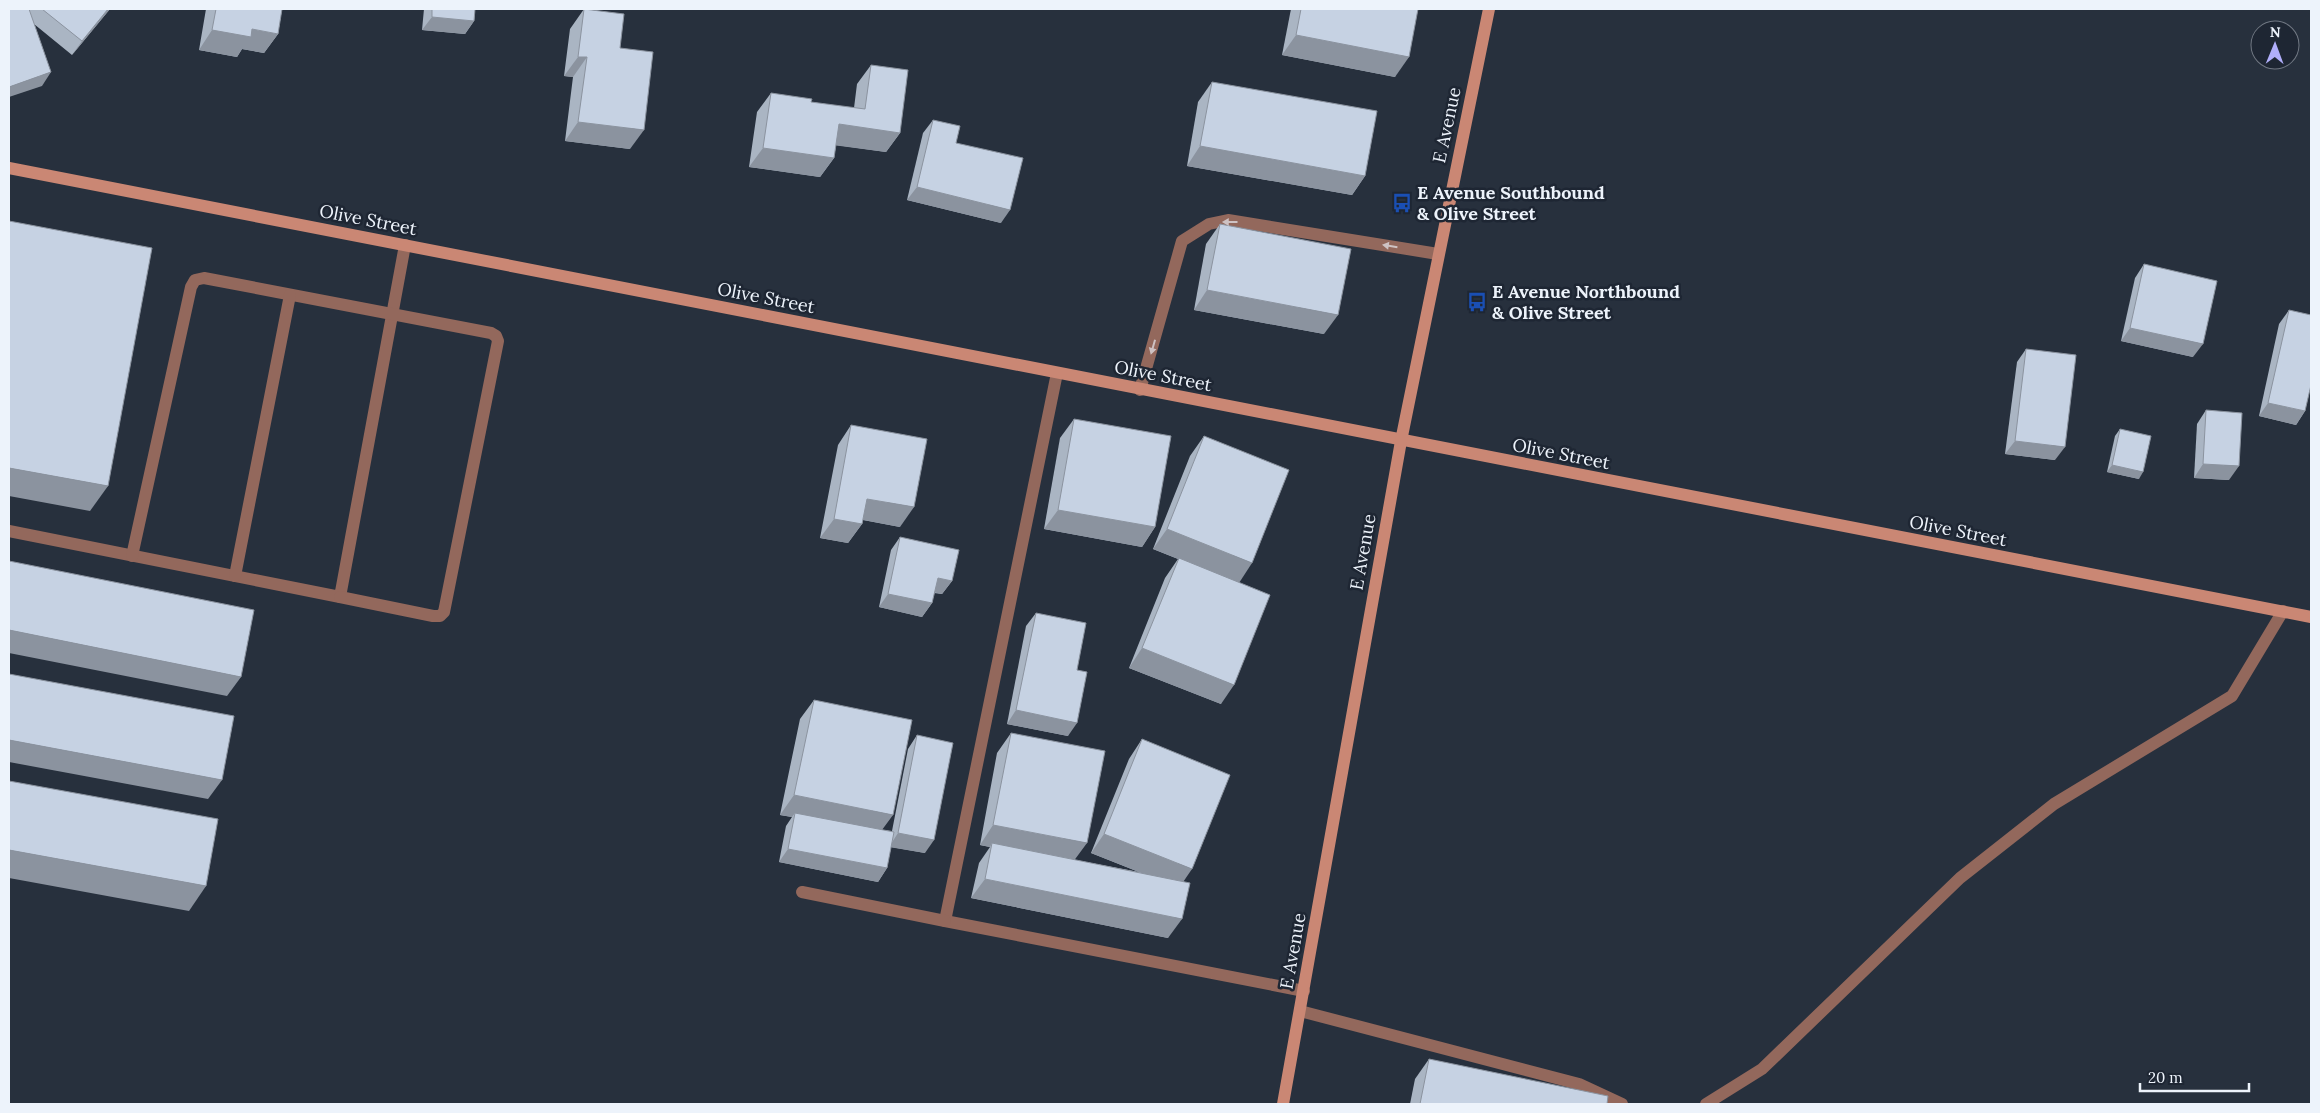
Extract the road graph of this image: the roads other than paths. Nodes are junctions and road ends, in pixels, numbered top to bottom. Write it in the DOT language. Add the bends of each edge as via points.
graph roads {
  1 [pos="1489,9"];
  2 [pos="9,168"];
  3 [pos="404,245"];
  4 [pos="1438,254"];
  5 [pos="290,295"];
  6 [pos="393,315"];
  7 [pos="1056,373"];
  8 [pos="1140,390"];
  9 [pos="1401,441"];
  10 [pos="9,530"];
  11 [pos="132,556"];
  12 [pos="235,576"];
  13 [pos="340,597"];
  14 [pos="2283,611"];
  15 [pos="2311,617"];
  16 [pos="802,892"];
  17 [pos="945,922"];
  18 [pos="1304,991"];
  19 [pos="1300,1011"];
  20 [pos="1283,1104"];
  21 [pos="1622,1104"];
  22 [pos="1706,1104"];
  1 -- 4 [label="street, E Avenue"];
  2 -- 3 [label="street, Olive Street"];
  3 -- 6 [label="lane"];
  3 -- 7 [label="street, Olive Street"];
  4 -- 8 [label="lane, one-way" via="1228,220 1209,224 1182,241"];
  4 -- 9 [label="street, E Avenue"];
  5 -- 6 [label="lane"];
  5 -- 11 [label="lane" via="204,278 195,280"];
  5 -- 12 [label="lane"];
  6 -- 13 [label="lane"];
  6 -- 13 [label="lane" via="491,333 498,341 444,612 433,616"];
  7 -- 8 [label="street, Olive Street"];
  7 -- 17 [label="lane"];
  8 -- 9 [label="street, Olive Street"];
  9 -- 14 [label="street, Olive Street"];
  9 -- 18 [label="street, E Avenue"];
  10 -- 11 [label="lane"];
  11 -- 12 [label="lane"];
  12 -- 13 [label="lane"];
  14 -- 15 [label="street, Olive Street"];
  14 -- 22 [label="lane" via="2232,696 2054,804 1960,878 1762,1069"];
  16 -- 17 [label="lane"];
  17 -- 18 [label="lane"];
  18 -- 19 [label="street, E Avenue"];
  19 -- 20 [label="street, E Avenue"];
  19 -- 21 [label="lane" via="1579,1084"];
}
